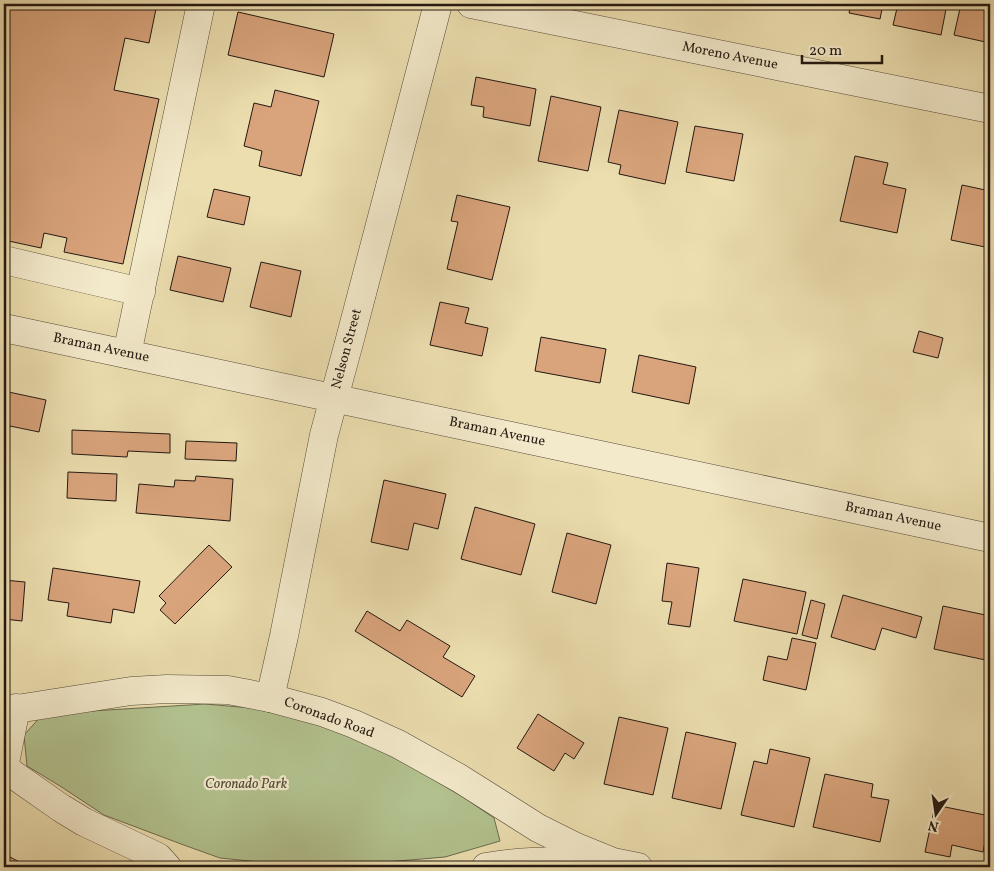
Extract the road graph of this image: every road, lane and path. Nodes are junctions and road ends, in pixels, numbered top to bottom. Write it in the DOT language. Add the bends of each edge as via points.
graph roads {
  1 [pos="201,4"];
  2 [pos="438,4"];
  3 [pos="471,4"];
  4 [pos="990,109"];
  5 [pos="4,260"];
  6 [pos="141,292"];
  7 [pos="4,328"];
  8 [pos="128,354"];
  9 [pos="334,398"];
  10 [pos="990,538"];
  11 [pos="270,698"];
  12 [pos="10,710"];
  13 [pos="4,768"];
  14 [pos="168,864"];
  15 [pos="625,864"];
  16 [pos="486,867"];
  1 -- 6 [label="street"];
  2 -- 9 [label="street, Nelson Street"];
  3 -- 4 [label="street, Moreno Avenue"];
  5 -- 6 [label="street"];
  6 -- 8 [label="street"];
  7 -- 8 [label="street, Braman Avenue"];
  8 -- 9 [label="street, Braman Avenue"];
  9 -- 10 [label="street, Braman Avenue"];
  9 -- 11 [label="street, Nelson Street"];
  11 -- 12 [label="street, Coronado Road" via="228,690 167,689 131,691"];
  11 -- 15 [label="street, Coronado Road" via="322,712 398,744 538,828 576,847"];
  12 -- 13 [label="street, Coronado Road"];
  13 -- 14 [label="street, Coronado Road" via="84,822"];
  15 -- 16 [label="street, Coronado Road" via="559,861"];
}
